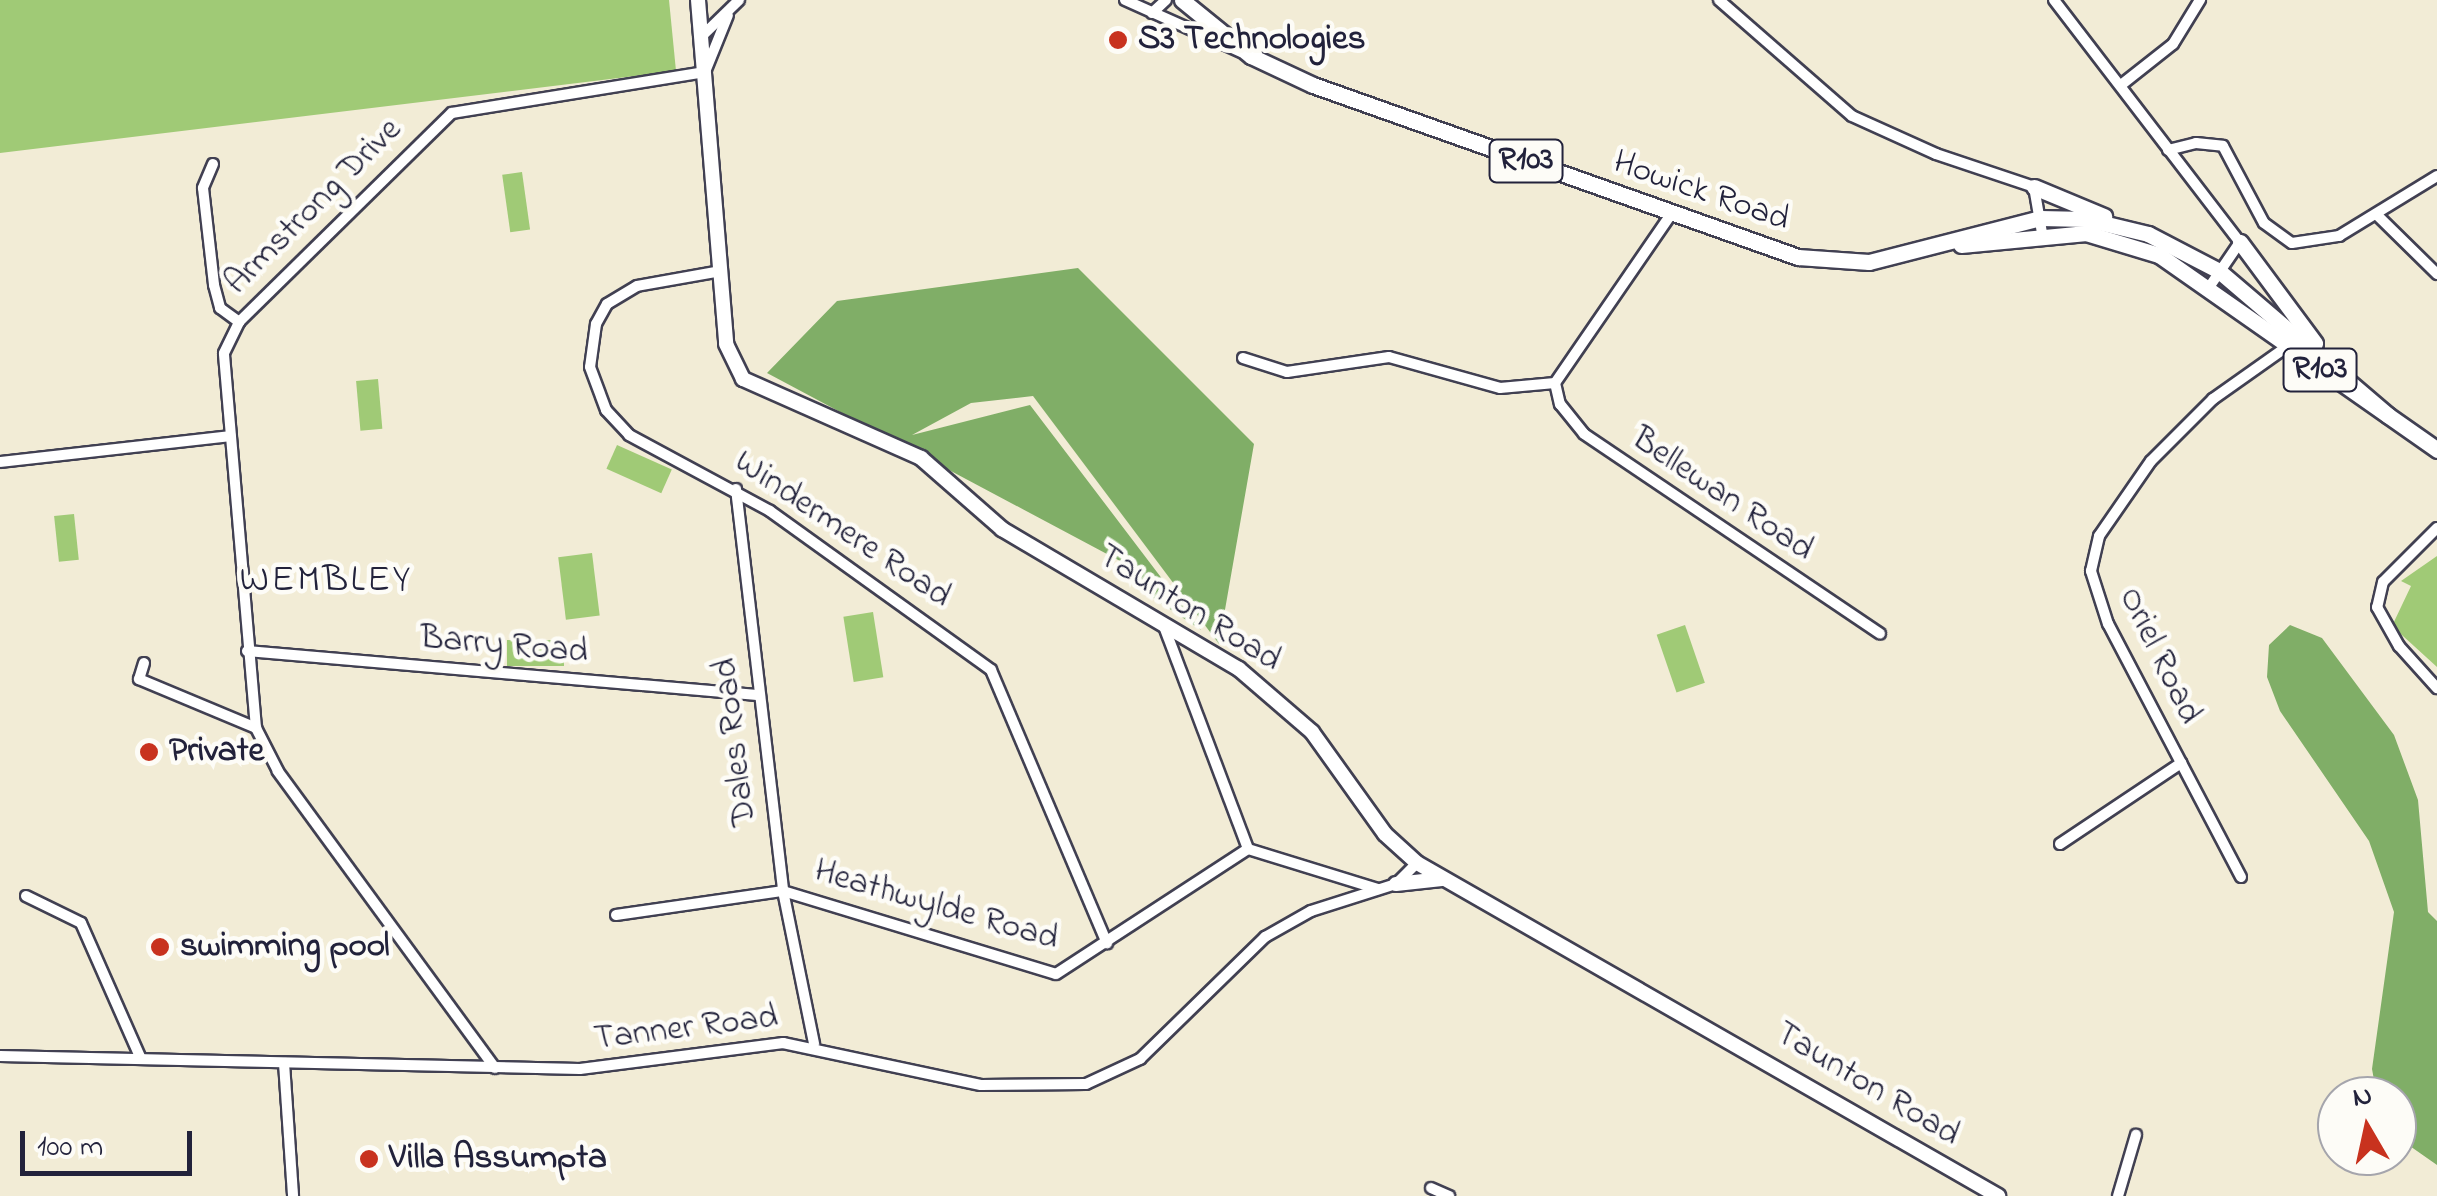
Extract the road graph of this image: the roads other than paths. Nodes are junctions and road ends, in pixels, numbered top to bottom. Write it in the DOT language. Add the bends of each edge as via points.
graph roads {
  1 [pos="698,0"];
  2 [pos="739,0"];
  3 [pos="1125,0"];
  4 [pos="1166,0"];
  5 [pos="1182,0"];
  6 [pos="1719,0"];
  7 [pos="2054,0"];
  8 [pos="2200,0"];
  9 [pos="1152,13"];
  10 [pos="728,15"];
  11 [pos="701,37"];
  12 [pos="1251,56"];
  13 [pos="705,72"];
  14 [pos="2121,85"];
  15 [pos="2168,150"];
  16 [pos="213,164"];
  17 [pos="2437,176"];
  18 [pos="2034,187"];
  19 [pos="1671,214"];
  20 [pos="2376,214"];
  21 [pos="2041,225"];
  22 [pos="2124,226"];
  23 [pos="2146,242"];
  24 [pos="2240,242"];
  25 [pos="2220,270"];
  26 [pos="721,271"];
  27 [pos="2437,274"];
  28 [pos="2210,286"];
  29 [pos="239,322"];
  30 [pos="2294,341"];
  31 [pos="1243,358"];
  32 [pos="2328,361"];
  33 [pos="1555,383"];
  34 [pos="2389,416"];
  35 [pos="231,436"];
  36 [pos="2437,450"];
  37 [pos="0,462"];
  38 [pos="736,489"];
  39 [pos="2437,528"];
  40 [pos="1165,629"];
  41 [pos="1880,634"];
  42 [pos="247,652"];
  43 [pos="144,663"];
  44 [pos="2437,688"];
  45 [pos="757,695"];
  46 [pos="256,728"];
  47 [pos="2181,763"];
  48 [pos="2060,844"];
  49 [pos="1248,849"];
  50 [pos="1416,863"];
  51 [pos="2241,877"];
  52 [pos="1442,879"];
  53 [pos="1396,884"];
  54 [pos="1379,890"];
  55 [pos="783,891"];
  56 [pos="26,896"];
  57 [pos="616,915"];
  58 [pos="1107,943"];
  59 [pos="814,1044"];
  60 [pos="0,1056"];
  61 [pos="140,1057"];
  62 [pos="284,1063"];
  63 [pos="495,1068"];
  64 [pos="2136,1135"];
  65 [pos="1431,1188"];
  66 [pos="293,1196"];
  67 [pos="1449,1196"];
  68 [pos="1998,1196"];
  69 [pos="2118,1196"];
  1 -- 11 [label="street, Taunton Road"];
  2 -- 10 [label="street"];
  3 -- 9 [label="street"];
  4 -- 9 [label="street"];
  5 -- 12 [label="main road, Howick Road / R103"];
  6 -- 18 [label="street" via="1852,116"];
  7 -- 14 [label="street"];
  8 -- 14 [label="street" via="2172,44"];
  9 -- 12 [label="street"];
  10 -- 11 [label="street"];
  10 -- 13 [label="street"];
  11 -- 13 [label="street, Taunton Road"];
  12 -- 19 [label="main road, Howick Road / R103"];
  13 -- 26 [label="street, Taunton Road"];
  13 -- 29 [label="street, Armstrong Drive" via="452,112"];
  14 -- 15 [label="street"];
  15 -- 20 [label="street" via="2223,146 2257,214 2292,244 2328,241"];
  15 -- 24 [label="street"];
  16 -- 29 [label="street" via="203,188 214,285 220,308"];
  17 -- 20 [label="street"];
  18 -- 21 [label="street"];
  18 -- 22 [label="main road"];
  19 -- 21 [label="main road, Howick Road / R103" via="1823,263 1869,262"];
  19 -- 33 [label="street"];
  20 -- 27 [label="street"];
  21 -- 22 [label="main road, Howick Road / R103"];
  21 -- 23 [label="main road, Howick Road / R103"];
  22 -- 23 [label="main road, Howick Road / R103"];
  23 -- 25 [label="main road, Howick Road / R103"];
  23 -- 28 [label="main road, Howick Road / R103"];
  24 -- 25 [label="street"];
  24 -- 32 [label="main road"];
  25 -- 28 [label="street"];
  25 -- 30 [label="main road, Howick Road / R103"];
  26 -- 38 [label="street, Windermere Road" via="661,280 608,304 596,324 590,367 606,410 629,435"];
  26 -- 40 [label="street, Taunton Road" via="726,344 743,379 921,458 1002,528"];
  28 -- 30 [label="main road, Howick Road / R103"];
  29 -- 35 [label="street, Armstrong Drive" via="224,353"];
  30 -- 32 [label="main road, Howick Road / R103"];
  30 -- 34 [label="main road, Howick Road / R103"];
  30 -- 47 [label="street, Oriel Road" via="2185,424 2122,498 2092,554 2095,593 2108,624"];
  31 -- 33 [label="street" via="1287,372 1389,357 1500,388"];
  32 -- 34 [label="main road, Howick Road / R103"];
  33 -- 41 [label="street, Bellewan Road" via="1560,404 1584,434"];
  34 -- 36 [label="main road, Howick Road / R103"];
  35 -- 37 [label="street"];
  35 -- 42 [label="street, Armstrong Drive"];
  38 -- 45 [label="street, Dales Road"];
  38 -- 58 [label="street, Windermere Road" via="991,670"];
  39 -- 44 [label="street" via="2383,582 2377,608 2398,646"];
  40 -- 49 [label="street"];
  40 -- 50 [label="street, Taunton Road" via="1239,669 1292,712 1338,763 1385,834"];
  42 -- 45 [label="street, Barry Road"];
  42 -- 46 [label="street, Armstrong Drive"];
  43 -- 46 [label="street" via="139,679"];
  45 -- 55 [label="street, Dales Road"];
  46 -- 63 [label="street, Armstrong Drive" via="278,771"];
  47 -- 48 [label="street"];
  47 -- 51 [label="street, Oriel Road"];
  49 -- 54 [label="street"];
  49 -- 58 [label="street, Heathwylde Road"];
  50 -- 52 [label="street, Taunton Road"];
  50 -- 53 [label="street, Tanner Road"];
  52 -- 53 [label="street"];
  52 -- 68 [label="street, Taunton Road"];
  53 -- 54 [label="street, Tanner Road"];
  54 -- 59 [label="street, Tanner Road" via="1311,912 1265,937 1140,1059 1103,1080 1037,1088 981,1085"];
  55 -- 57 [label="street, Heathwylde Road"];
  55 -- 58 [label="street, Heathwylde Road" via="1050,974 1078,965"];
  55 -- 59 [label="street, Dales Road"];
  56 -- 61 [label="street" via="80,923"];
  59 -- 63 [label="street, Tanner Road" via="740,1044 598,1068"];
  60 -- 61 [label="street, Tanner Road"];
  61 -- 62 [label="street, Tanner Road"];
  62 -- 63 [label="street, Tanner Road"];
  62 -- 66 [label="street"];
  64 -- 69 [label="street"];
  65 -- 67 [label="street"];
}
